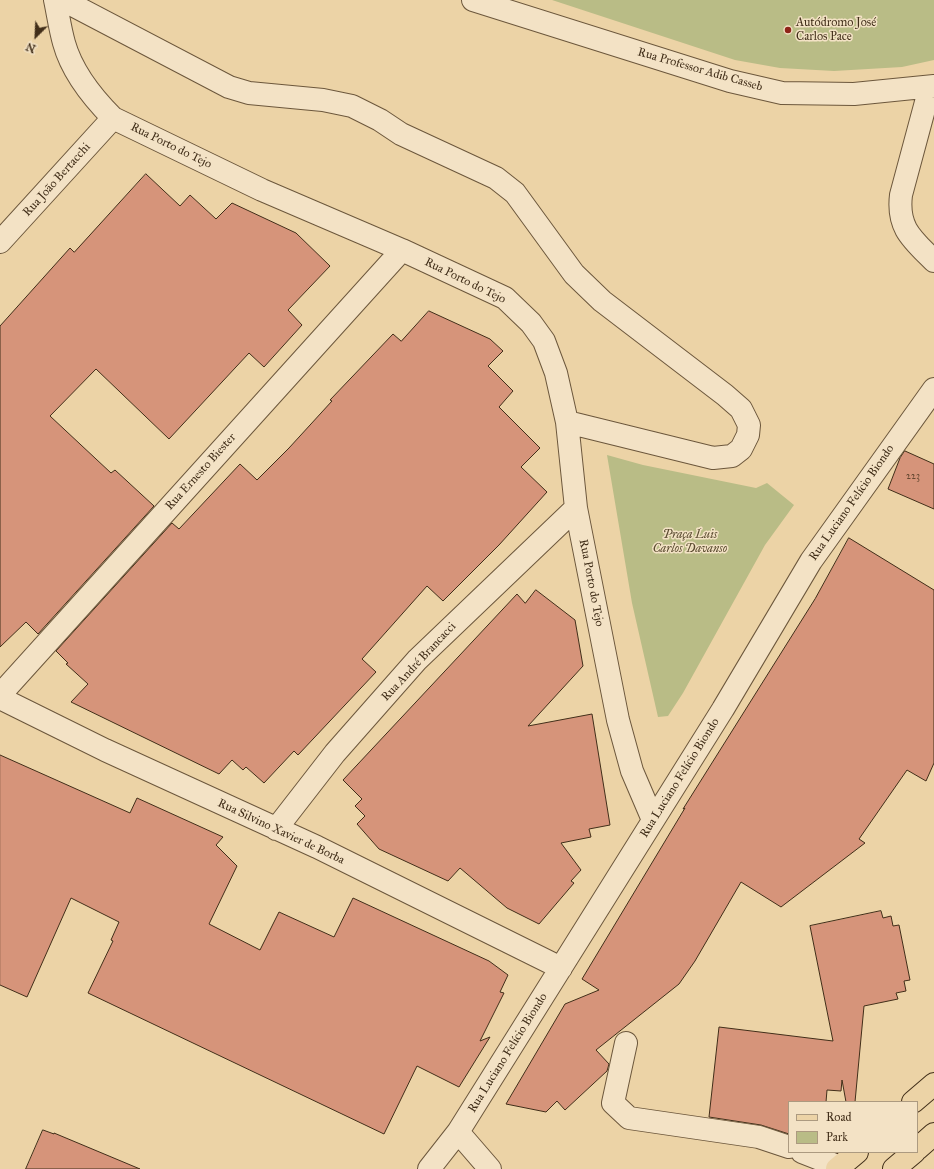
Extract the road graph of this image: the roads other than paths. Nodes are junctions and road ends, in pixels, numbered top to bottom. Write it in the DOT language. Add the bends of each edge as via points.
graph roads {
  1 [pos="55,0"];
  2 [pos="63,0"];
  3 [pos="474,0"];
  4 [pos="932,86"];
  5 [pos="113,118"];
  6 [pos="0,242"];
  7 [pos="402,250"];
  8 [pos="934,261"];
  9 [pos="934,389"];
  10 [pos="567,422"];
  11 [pos="576,508"];
  12 [pos="0,695"];
  13 [pos="0,698"];
  14 [pos="653,820"];
  15 [pos="276,829"];
  16 [pos="561,968"];
  17 [pos="626,1043"];
  18 [pos="934,1084"];
  19 [pos="914,1101"];
  20 [pos="458,1132"];
  21 [pos="934,1134"];
  22 [pos="788,1147"];
  23 [pos="918,1148"];
  24 [pos="804,1153"];
  25 [pos="856,1153"];
  26 [pos="913,1153"];
  27 [pos="839,1168"];
  28 [pos="429,1169"];
  29 [pos="490,1169"];
  30 [pos="894,1169"];
  1 -- 5 [label="street, Rua Porto do Tejo" via="64,44 77,72 96,100"];
  2 -- 10 [label="street" via="229,86 249,93 323,100 352,106 434,151 496,178 515,193 574,274 602,301 725,395 741,409 749,425 741,449 732,456 713,458"];
  3 -- 4 [label="street, Rua Professor Adib Casseb" via="730,81 782,93 854,94"];
  4 -- 8 [label="street" via="900,195 899,210 911,238"];
  5 -- 6 [label="street, Rua João Bertacchi"];
  5 -- 7 [label="street, Rua Porto do Tejo" via="262,190"];
  7 -- 10 [label="street, Rua Porto do Tejo" via="505,298 531,323 544,341 556,372"];
  7 -- 12 [label="street, Rua Ernesto Biester"];
  9 -- 14 [label="street, Rua Luciano Felício Biondo" via="811,561 723,710"];
  10 -- 11 [label="street, Rua Porto do Tejo"];
  11 -- 14 [label="street, Rua Porto do Tejo" via="618,720 632,771"];
  11 -- 15 [label="street, Rua André Brancacci" via="417,660 335,753"];
  13 -- 15 [label="street, Rua Silvino Xavier de Borba"];
  14 -- 16 [label="street, Rua Luciano Felício Biondo"];
  15 -- 16 [label="street, Rua Silvino Xavier de Borba"];
  16 -- 20 [label="street, Rua Luciano Felício Biondo"];
  17 -- 22 [label="street" via="613,1103 629,1118 758,1137"];
  18 -- 19 [label="main road"];
  20 -- 28 [label="street, Rua Luciano Felício Biondo"];
  20 -- 29 [label="street"];
  21 -- 23 [label="main road"];
  24 -- 27 [label="street"];
  25 -- 27 [label="main road"];
  26 -- 30 [label="main road"];
}
